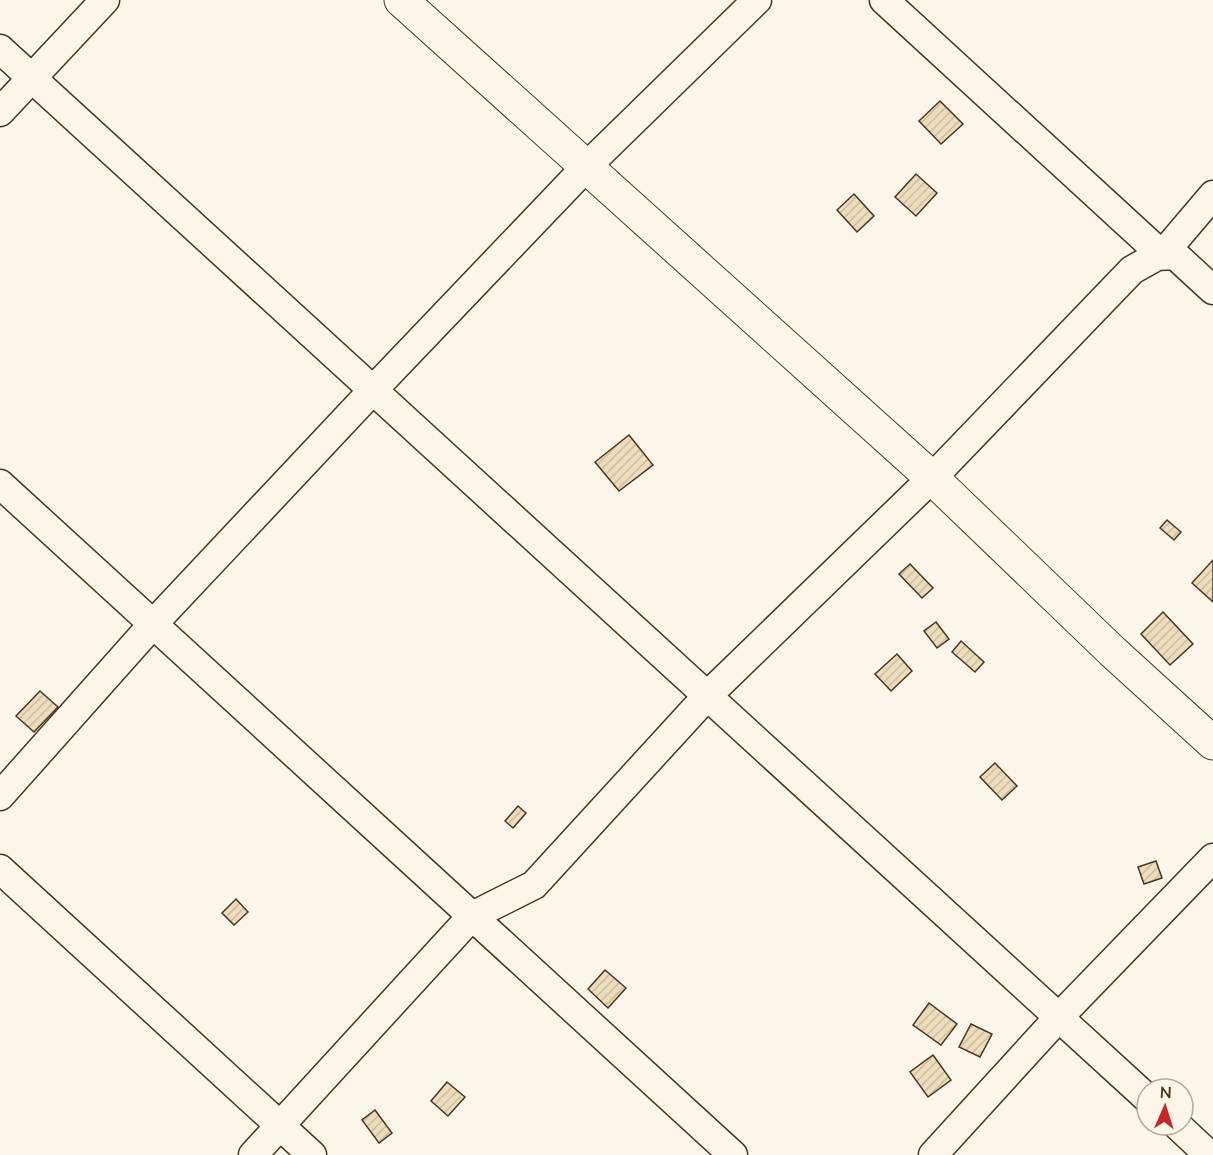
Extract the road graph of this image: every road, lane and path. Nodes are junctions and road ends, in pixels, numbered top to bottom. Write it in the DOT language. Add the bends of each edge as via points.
graph roads {
  1 [pos="105,0"];
  2 [pos="400,0"];
  3 [pos="757,0"];
  4 [pos="884,0"];
  5 [pos="0,49"];
  6 [pos="32,78"];
  7 [pos="0,112"];
  8 [pos="586,167"];
  9 [pos="1213,195"];
  10 [pos="1162,255"];
  11 [pos="1213,290"];
  12 [pos="372,390"];
  13 [pos="932,478"];
  14 [pos="0,484"];
  15 [pos="153,624"];
  16 [pos="708,695"];
  17 [pos="1213,743"];
  18 [pos="0,796"];
  19 [pos="1213,858"];
  20 [pos="0,869"];
  21 [pos="472,916"];
  22 [pos="1059,1017"];
  23 [pos="1135,1087"];
  24 [pos="280,1125"];
  25 [pos="1190,1137"];
  26 [pos="253,1155"];
  27 [pos="312,1155"];
  28 [pos="734,1155"];
  29 [pos="933,1155"];
  30 [pos="1209,1155"];
  1 -- 6 [label="street"];
  2 -- 8 [label="main road"];
  3 -- 8 [label="street"];
  4 -- 10 [label="street"];
  5 -- 6 [label="street"];
  6 -- 7 [label="street"];
  6 -- 12 [label="street"];
  8 -- 12 [label="street"];
  8 -- 13 [label="main road"];
  9 -- 10 [label="street"];
  10 -- 11 [label="street" via="1175,255"];
  10 -- 13 [label="street" via="1132,270"];
  12 -- 15 [label="street"];
  12 -- 16 [label="street"];
  13 -- 16 [label="street"];
  13 -- 17 [label="main road"];
  14 -- 15 [label="street"];
  15 -- 18 [label="street"];
  15 -- 21 [label="street"];
  16 -- 21 [label="street" via="534,885"];
  16 -- 22 [label="street"];
  19 -- 22 [label="street"];
  20 -- 24 [label="street"];
  21 -- 24 [label="street"];
  21 -- 28 [label="street"];
  22 -- 23 [label="street"];
  22 -- 29 [label="street"];
  24 -- 26 [label="street"];
  24 -- 27 [label="street"];
  25 -- 30 [label="street"];
}
